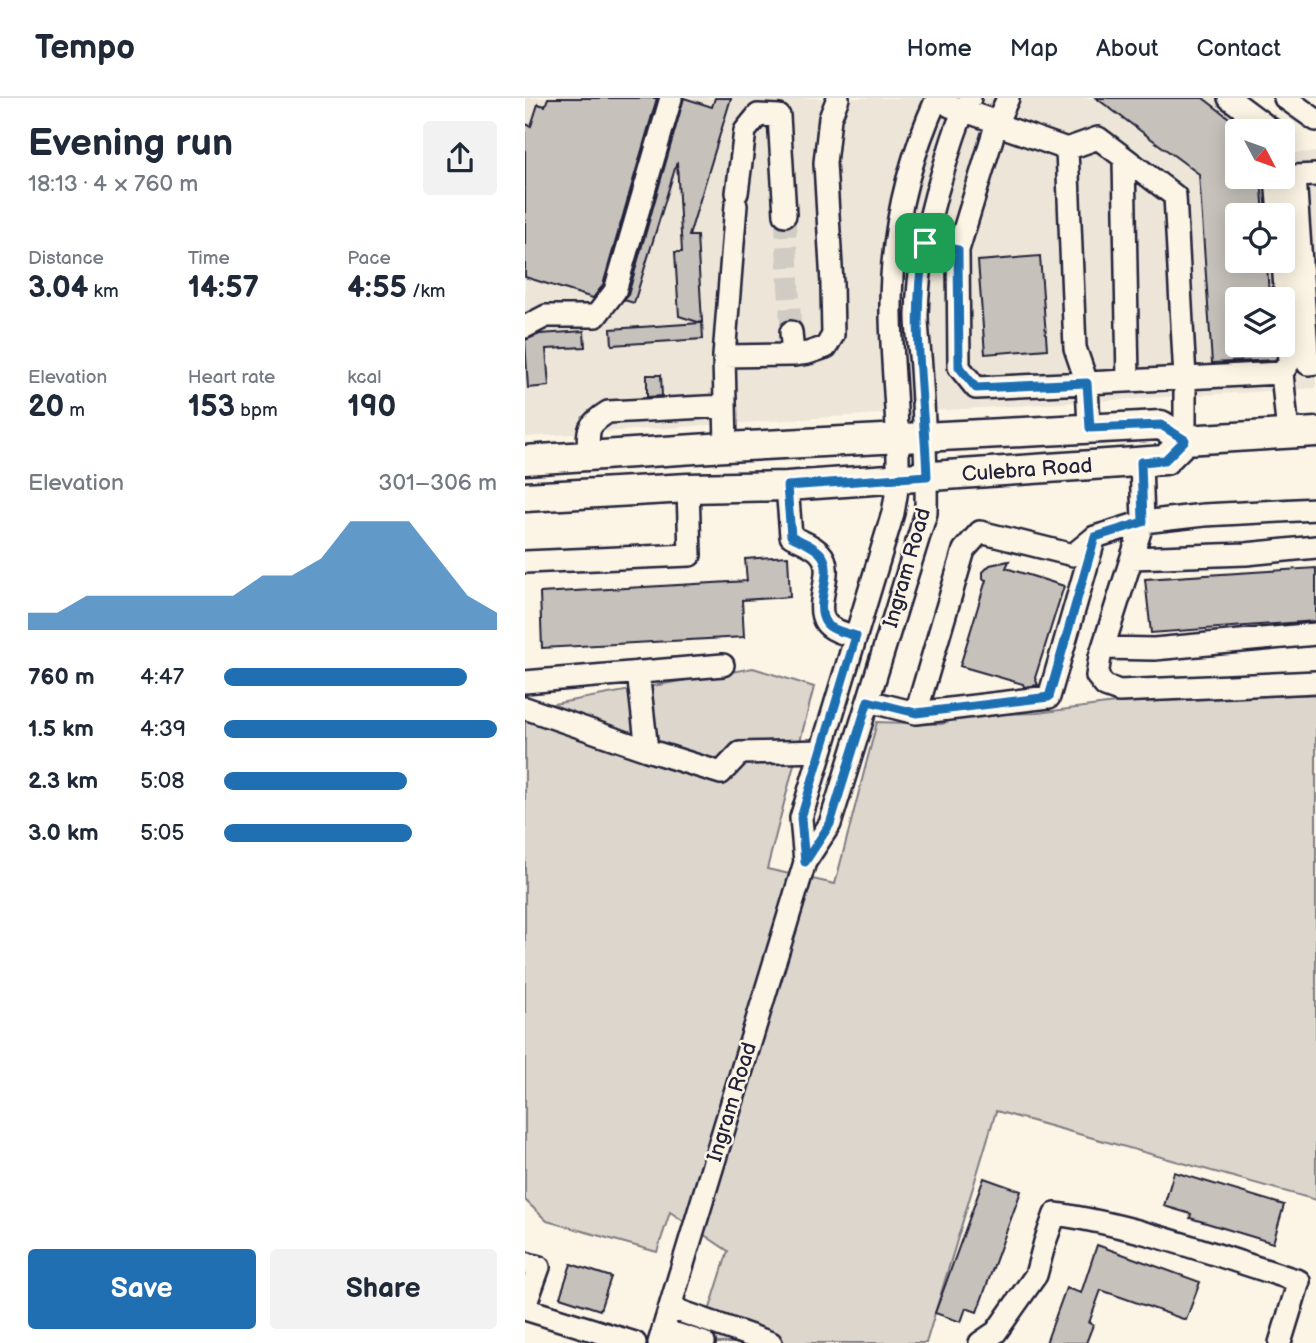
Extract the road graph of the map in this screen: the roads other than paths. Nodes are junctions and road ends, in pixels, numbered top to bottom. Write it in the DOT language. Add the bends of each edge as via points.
graph roads {
  1 [pos="671,98"];
  2 [pos="838,98"];
  3 [pos="1008,98"];
  4 [pos="1229,98"];
  5 [pos="1285,98"];
  6 [pos="934,99"];
  7 [pos="967,104"];
  8 [pos="1257,119"];
  9 [pos="1316,120"];
  10 [pos="997,122"];
  11 [pos="1067,149"];
  12 [pos="1124,158"];
  13 [pos="1316,175"];
  14 [pos="785,215"];
  15 [pos="1308,240"];
  16 [pos="925,243"];
  17 [pos="958,250"];
  18 [pos="1284,273"];
  19 [pos="525,327"];
  20 [pos="792,332"];
  21 [pos="793,355"];
  22 [pos="725,356"];
  23 [pos="1316,363"];
  24 [pos="1282,373"];
  25 [pos="1185,378"];
  26 [pos="1128,381"];
  27 [pos="1087,383"];
  28 [pos="725,406"];
  29 [pos="1090,428"];
  30 [pos="1316,432"];
  31 [pos="1288,434"];
  32 [pos="925,437"];
  33 [pos="897,439"];
  34 [pos="1185,440"];
  35 [pos="726,447"];
  36 [pos="589,456"];
  37 [pos="525,458"];
  38 [pos="1141,462"];
  39 [pos="927,476"];
  40 [pos="898,478"];
  41 [pos="787,486"];
  42 [pos="688,488"];
  43 [pos="525,497"];
  44 [pos="1316,509"];
  45 [pos="1143,522"];
  46 [pos="1095,537"];
  47 [pos="1316,547"];
  48 [pos="1132,558"];
  49 [pos="525,562"];
  50 [pos="1316,634"];
  51 [pos="856,636"];
  52 [pos="1103,648"];
  53 [pos="723,665"];
  54 [pos="638,672"];
  55 [pos="525,682"];
  56 [pos="1316,682"];
  57 [pos="868,701"];
  58 [pos="525,708"];
  59 [pos="916,713"];
  60 [pos="647,750"];
  61 [pos="821,751"];
  62 [pos="805,862"];
  63 [pos="525,1262"];
  64 [pos="525,1308"];
  65 [pos="671,1308"];
  66 [pos="661,1337"];
  67 [pos="626,1340"];
  68 [pos="705,1343"];
  69 [pos="771,1343"];
  70 [pos="979,1343"];
  71 [pos="1280,1343"];
  1 -- 19 [label="street" via="615,291 596,316 546,316"];
  2 -- 21 [label="street" via="825,163 833,335 826,347"];
  3 -- 10 [label="street"];
  4 -- 8 [label="street"];
  5 -- 9 [label="street"];
  6 -- 7 [label="street"];
  6 -- 33 [label="street, Ingram Road" via="904,194 893,250"];
  7 -- 10 [label="street"];
  7 -- 16 [label="street, Ingram Road" via="949,149"];
  10 -- 11 [label="street"];
  10 -- 17 [label="street"];
  11 -- 12 [label="street" via="1098,138"];
  11 -- 27 [label="street" via="1075,348"];
  12 -- 25 [label="street" via="1175,196"];
  12 -- 26 [label="street"];
  13 -- 15 [label="street" via="1295,176"];
  14 -- 22 [label="street" via="779,116 758,115 745,131"];
  15 -- 23 [label="street" via="1308,364"];
  16 -- 17 [label="street"];
  16 -- 32 [label="street, Ingram Road" via="917,315"];
  17 -- 27 [label="street" via="959,367 976,388"];
  18 -- 24 [label="street" via="1290,361"];
  20 -- 21 [label="street"];
  21 -- 22 [label="street"];
  22 -- 28 [label="street"];
  24 -- 25 [label="street"];
  24 -- 31 [label="street"];
  25 -- 26 [label="street"];
  25 -- 34 [label="street"];
  26 -- 27 [label="street"];
  27 -- 29 [label="street"];
  28 -- 35 [label="street"];
  28 -- 36 [label="street" via="608,412 587,432"];
  29 -- 32 [label="main road, Culebra Road"];
  29 -- 34 [label="main road, Culebra Road" via="1161,425"];
  30 -- 31 [label="main road, Culebra Road"];
  31 -- 34 [label="main road, Culebra Road"];
  32 -- 33 [label="main road, Culebra Road"];
  32 -- 39 [label="street, Ingram Road"];
  33 -- 35 [label="main road, Culebra Road"];
  33 -- 40 [label="street, Ingram Road"];
  34 -- 38 [label="main road, Culebra Road" via="1165,460"];
  35 -- 36 [label="main road, Culebra Road"];
  36 -- 37 [label="main road, Culebra Road"];
  38 -- 39 [label="main road, Culebra Road"];
  38 -- 45 [label="street"];
  39 -- 40 [label="main road, Culebra Road"];
  39 -- 57 [label="street, Ingram Road" via="926,513"];
  40 -- 41 [label="main road, Culebra Road"];
  40 -- 51 [label="street, Ingram Road" via="894,513"];
  41 -- 42 [label="main road, Culebra Road"];
  41 -- 51 [label="street" via="791,536 820,553 827,564 822,613 827,624"];
  42 -- 43 [label="main road, Culebra Road"];
  42 -- 49 [label="street" via="690,555"];
  44 -- 45 [label="street"];
  45 -- 46 [label="street"];
  45 -- 48 [label="street"];
  46 -- 59 [label="street" via="1049,697"];
  46 -- 59 [label="street" via="1073,555 980,532 964,550"];
  47 -- 48 [label="street"];
  48 -- 52 [label="street"];
  50 -- 52 [label="street" via="1154,649"];
  51 -- 61 [label="street, Ingram Road"];
  52 -- 56 [label="street" via="1097,676 1104,686 1119,691"];
  53 -- 54 [label="street"];
  54 -- 55 [label="street"];
  54 -- 60 [label="street"];
  57 -- 59 [label="street"];
  57 -- 62 [label="street, Ingram Road" via="830,824"];
  58 -- 60 [label="street"];
  60 -- 61 [label="street" via="721,773 740,753"];
  61 -- 62 [label="street, Ingram Road" via="801,818"];
  62 -- 65 [label="street, Ingram Road"];
  63 -- 64 [label="street" via="539,1267"];
  64 -- 67 [label="street"];
  65 -- 66 [label="street, Ingram Road"];
  65 -- 69 [label="street"];
  66 -- 68 [label="street"];
  70 -- 71 [label="street" via="996,1332 1036,1275 1055,1214 1175,1242 1299,1281"];
}
